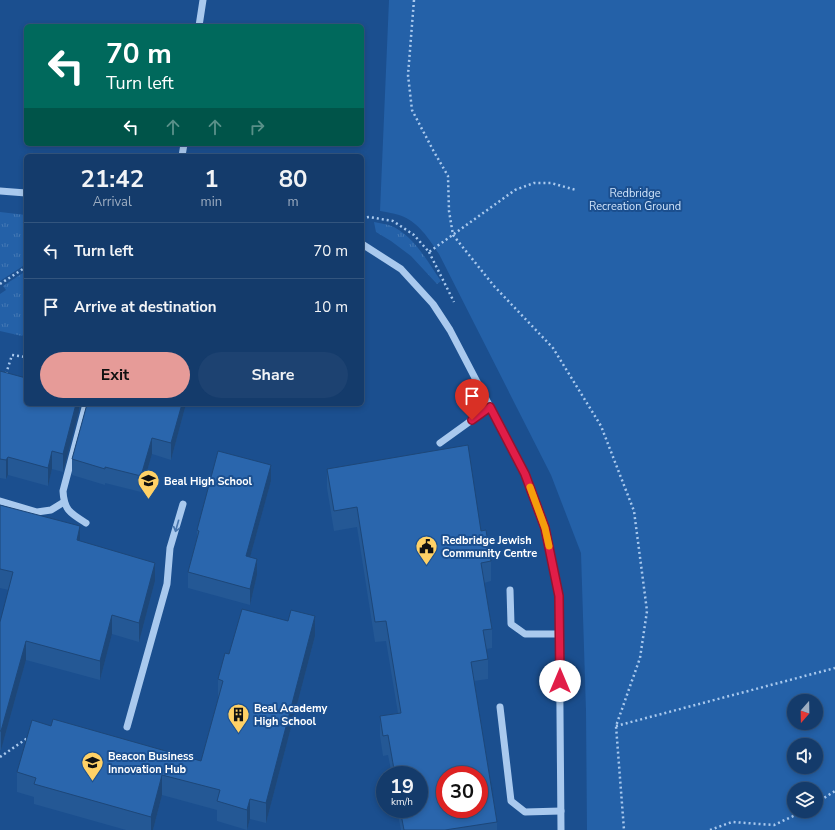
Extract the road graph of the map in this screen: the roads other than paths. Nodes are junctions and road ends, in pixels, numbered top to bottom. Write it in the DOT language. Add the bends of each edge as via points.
graph roads {
  1 [pos="203,0"];
  2 [pos="200,24"];
  3 [pos="0,191"];
  4 [pos="24,194"];
  5 [pos="364,245"];
  6 [pos="85,406"];
  7 [pos="490,407"];
  8 [pos="440,443"];
  9 [pos="0,501"];
  10 [pos="64,502"];
  11 [pos="183,504"];
  12 [pos="86,523"];
  13 [pos="510,590"];
  14 [pos="560,634"];
  15 [pos="500,707"];
  16 [pos="127,727"];
  17 [pos="561,811"];
  18 [pos="561,830"];
  1 -- 2 [label="street"];
  3 -- 4 [label="street"];
  5 -- 7 [label="street" via="401,269 433,304 450,330"];
  6 -- 10 [label="street" via="64,491"];
  7 -- 8 [label="street"];
  7 -- 14 [label="street" via="525,474 545,528 559,596"];
  9 -- 10 [label="street" via="38,512 51,510"];
  10 -- 12 [label="street" via="70,513"];
  11 -- 16 [label="street, one-way" via="170,548 167,584"];
  13 -- 14 [label="street" via="511,624 525,634"];
  14 -- 17 [label="street"];
  15 -- 17 [label="street" via="511,801 526,812"];
  17 -- 18 [label="street"];
}
